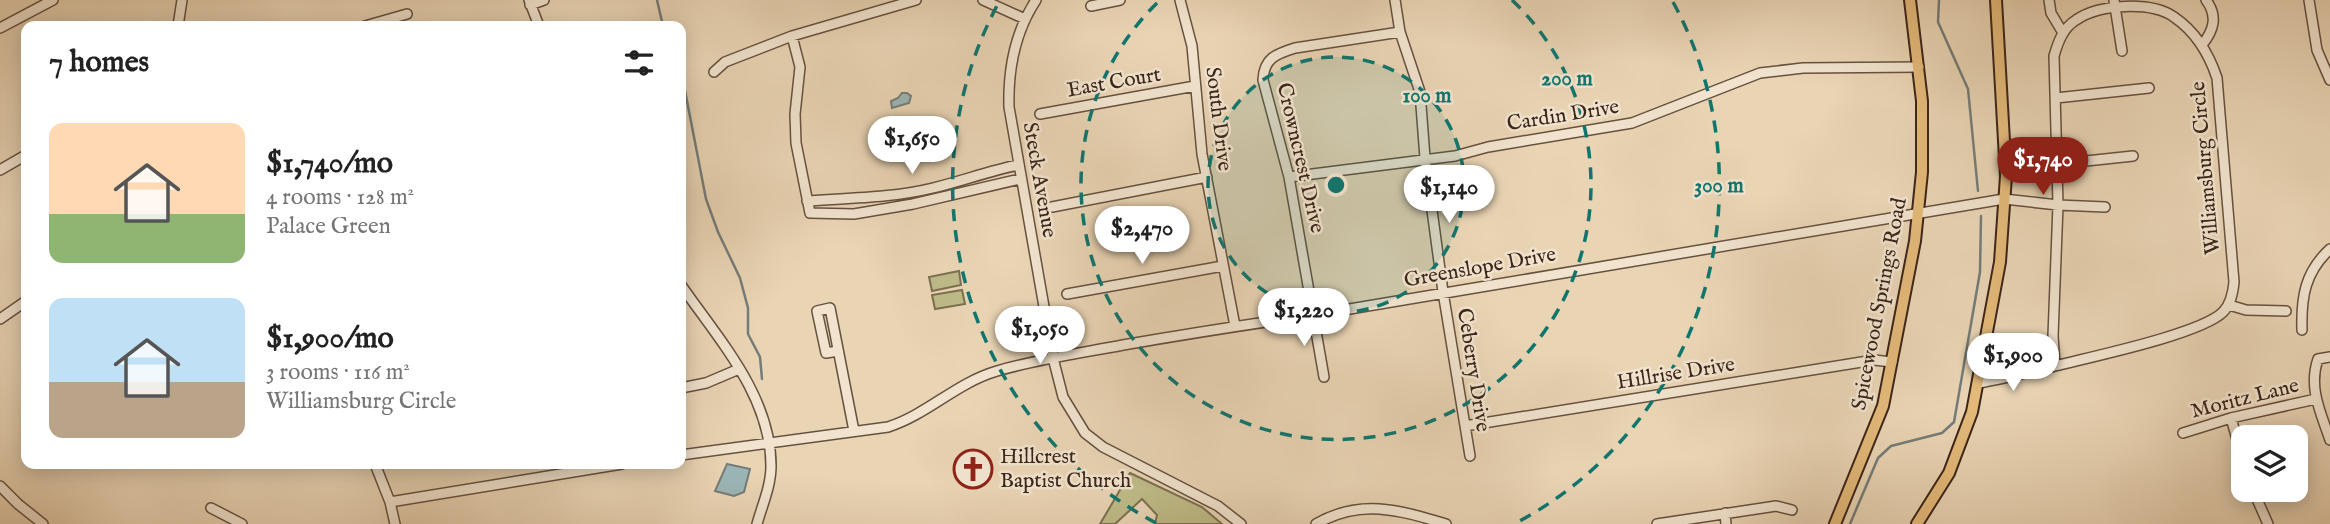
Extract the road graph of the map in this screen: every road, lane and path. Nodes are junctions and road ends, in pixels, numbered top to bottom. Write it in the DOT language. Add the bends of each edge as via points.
graph roads {
  1 [pos="53,0"];
  2 [pos="183,0"];
  3 [pos="544,0"];
  4 [pos="916,0"];
  5 [pos="983,0"];
  6 [pos="1036,0"];
  7 [pos="1120,0"];
  8 [pos="1180,0"];
  9 [pos="1395,0"];
  10 [pos="1910,0"];
  11 [pos="1996,0"];
  12 [pos="2049,0"];
  13 [pos="2206,0"];
  14 [pos="2309,0"];
  15 [pos="529,2"];
  16 [pos="2115,4"];
  17 [pos="1091,6"];
  18 [pos="407,14"];
  19 [pos="1026,19"];
  20 [pos="179,21"];
  21 [pos="382,21"];
  22 [pos="536,21"];
  23 [pos="0,28"];
  24 [pos="1399,32"];
  25 [pos="2063,33"];
  26 [pos="792,36"];
  27 [pos="2202,46"];
  28 [pos="2122,51"];
  29 [pos="1919,67"];
  30 [pos="714,72"];
  31 [pos="2330,80"];
  32 [pos="1195,86"];
  33 [pos="2149,88"];
  34 [pos="2056,98"];
  35 [pos="1041,114"];
  36 [pos="2133,156"];
  37 [pos="21,158"];
  38 [pos="1425,159"];
  39 [pos="2058,164"];
  40 [pos="1018,165"];
  41 [pos="0,170"];
  42 [pos="1207,177"];
  43 [pos="1289,177"];
  44 [pos="1020,179"];
  45 [pos="2004,198"];
  46 [pos="807,201"];
  47 [pos="2059,205"];
  48 [pos="1052,207"];
  49 [pos="2105,207"];
  50 [pos="1919,214"];
  51 [pos="2330,249"];
  52 [pos="1223,266"];
  53 [pos="686,292"];
  54 [pos="1443,292"];
  55 [pos="1067,294"];
  56 [pos="21,304"];
  57 [pos="2229,305"];
  58 [pos="2286,311"];
  59 [pos="1314,315"];
  60 [pos="0,319"];
  61 [pos="1235,326"];
  62 [pos="2302,330"];
  63 [pos="838,351"];
  64 [pos="2330,357"];
  65 [pos="1053,358"];
  66 [pos="1892,362"];
  67 [pos="2055,366"];
  68 [pos="739,369"];
  69 [pos="2038,370"];
  70 [pos="1981,371"];
  71 [pos="1324,377"];
  72 [pos="1979,383"];
  73 [pos="686,387"];
  74 [pos="2316,399"];
  75 [pos="2231,418"];
  76 [pos="2233,425"];
  77 [pos="1465,426"];
  78 [pos="854,431"];
  79 [pos="2183,433"];
  80 [pos="2330,440"];
  81 [pos="768,442"];
  82 [pos="686,454"];
  83 [pos="1470,456"];
  84 [pos="377,469"];
  85 [pos="591,469"];
  86 [pos="0,486"];
  87 [pos="390,502"];
  88 [pos="2258,502"];
  89 [pos="211,508"];
  90 [pos="1792,510"];
  91 [pos="1725,513"];
  92 [pos="43,524"];
  93 [pos="242,524"];
  94 [pos="395,524"];
  95 [pos="757,524"];
  96 [pos="1241,524"];
  97 [pos="1316,524"];
  98 [pos="1446,524"];
  99 [pos="1657,524"];
  100 [pos="1727,524"];
  101 [pos="1835,524"];
  102 [pos="1917,524"];
  103 [pos="2268,524"];
  1 -- 23 [label="street"];
  2 -- 20 [label="street"];
  3 -- 15 [label="street"];
  4 -- 26 [label="street"];
  5 -- 19 [label="street"];
  6 -- 19 [label="street, Steck Avenue"];
  7 -- 17 [label="street"];
  8 -- 32 [label="street, South Drive" via="1192,46"];
  9 -- 24 [label="street, Ceberry Drive"];
  10 -- 29 [label="main road, Spicewood Springs Road"];
  11 -- 45 [label="main road" via="2006,151"];
  12 -- 25 [label="street"];
  13 -- 27 [label="street" via="2214,21"];
  14 -- 31 [label="street" via="2317,50"];
  15 -- 22 [label="street"];
  16 -- 25 [label="street, Williamsburg Circle" via="2078,18"];
  16 -- 27 [label="street, Williamsburg Circle" via="2163,6"];
  16 -- 28 [label="street"];
  18 -- 21 [label="street"];
  19 -- 40 [label="street, Steck Avenue" via="1009,81"];
  24 -- 38 [label="street, Ceberry Drive" via="1420,92"];
  24 -- 43 [label="street, Crowncrest Drive" via="1294,48 1269,60 1263,80"];
  25 -- 34 [label="street" via="2054,56"];
  26 -- 30 [label="street" via="725,62"];
  26 -- 46 [label="street" via="800,67 796,143"];
  27 -- 57 [label="street, Williamsburg Circle" via="2217,78 2234,282"];
  29 -- 38 [label="street, Cardin Drive" via="1760,73 1632,122"];
  29 -- 50 [label="main road, Spicewood Springs Road" via="1923,134"];
  32 -- 35 [label="street, East Court"];
  32 -- 42 [label="street, South Drive"];
  33 -- 34 [label="street"];
  34 -- 39 [label="street"];
  36 -- 39 [label="street"];
  37 -- 41 [label="street"];
  38 -- 43 [label="street, Cardin Drive"];
  38 -- 54 [label="street, Ceberry Drive"];
  39 -- 47 [label="street"];
  40 -- 44 [label="street, Steck Avenue"];
  40 -- 46 [label="street" via="933,188"];
  42 -- 48 [label="street"];
  42 -- 52 [label="street, South Drive"];
  43 -- 59 [label="street, Crowncrest Drive"];
  44 -- 46 [label="street" via="854,215 810,213"];
  44 -- 65 [label="street, Steck Avenue"];
  45 -- 47 [label="street, Greenslope Drive"];
  45 -- 50 [label="street, Greenslope Drive"];
  45 -- 70 [label="main road" via="2000,262"];
  47 -- 49 [label="street, Greenslope Drive"];
  47 -- 67 [label="street"];
  50 -- 54 [label="street, Greenslope Drive"];
  50 -- 66 [label="main road, Spicewood Springs Road"];
  51 -- 62 [label="street" via="2307,279"];
  52 -- 55 [label="street"];
  52 -- 61 [label="street, South Drive"];
  53 -- 68 [label="street"];
  54 -- 59 [label="street, Greenslope Drive"];
  54 -- 77 [label="street, Ceberry Drive"];
  56 -- 60 [label="street"];
  57 -- 58 [label="street"];
  57 -- 67 [label="street" via="2206,323"];
  59 -- 61 [label="street, Greenslope Drive"];
  59 -- 71 [label="street, Crowncrest Drive"];
  61 -- 65 [label="street, Greenslope Drive"];
  63 -- 63 [label="street" via="826,353 817,311 830,308"];
  63 -- 78 [label="street"];
  64 -- 74 [label="street" via="2318,359 2313,379"];
  65 -- 78 [label="street, Greenslope Drive" via="965,383 905,421"];
  65 -- 96 [label="street, Steck Avenue" via="1063,397 1084,433 1218,506"];
  66 -- 77 [label="street, Hillrise Drive" via="1874,360"];
  66 -- 101 [label="main road, Spicewood Springs Road" via="1883,406"];
  67 -- 69 [label="street"];
  68 -- 73 [label="street"];
  68 -- 81 [label="street" via="761,408"];
  69 -- 70 [label="street"];
  69 -- 72 [label="street"];
  70 -- 72 [label="main road"];
  72 -- 102 [label="main road" via="1963,442"];
  74 -- 75 [label="street, Moritz Lane"];
  74 -- 80 [label="street"];
  75 -- 76 [label="street"];
  75 -- 79 [label="street, Moritz Lane"];
  77 -- 83 [label="street, Ceberry Drive"];
  78 -- 81 [label="street, Greenslope Drive"];
  81 -- 82 [label="street, Greenslope Drive"];
  81 -- 95 [label="street" via="771,468"];
  84 -- 87 [label="street"];
  85 -- 87 [label="street"];
  86 -- 92 [label="street"];
  87 -- 94 [label="street"];
  88 -- 103 [label="street"];
  89 -- 93 [label="street"];
  90 -- 91 [label="street" via="1776,506"];
  91 -- 99 [label="street"];
  91 -- 100 [label="street"];
  97 -- 98 [label="street" via="1332,515 1371,508"];
}
